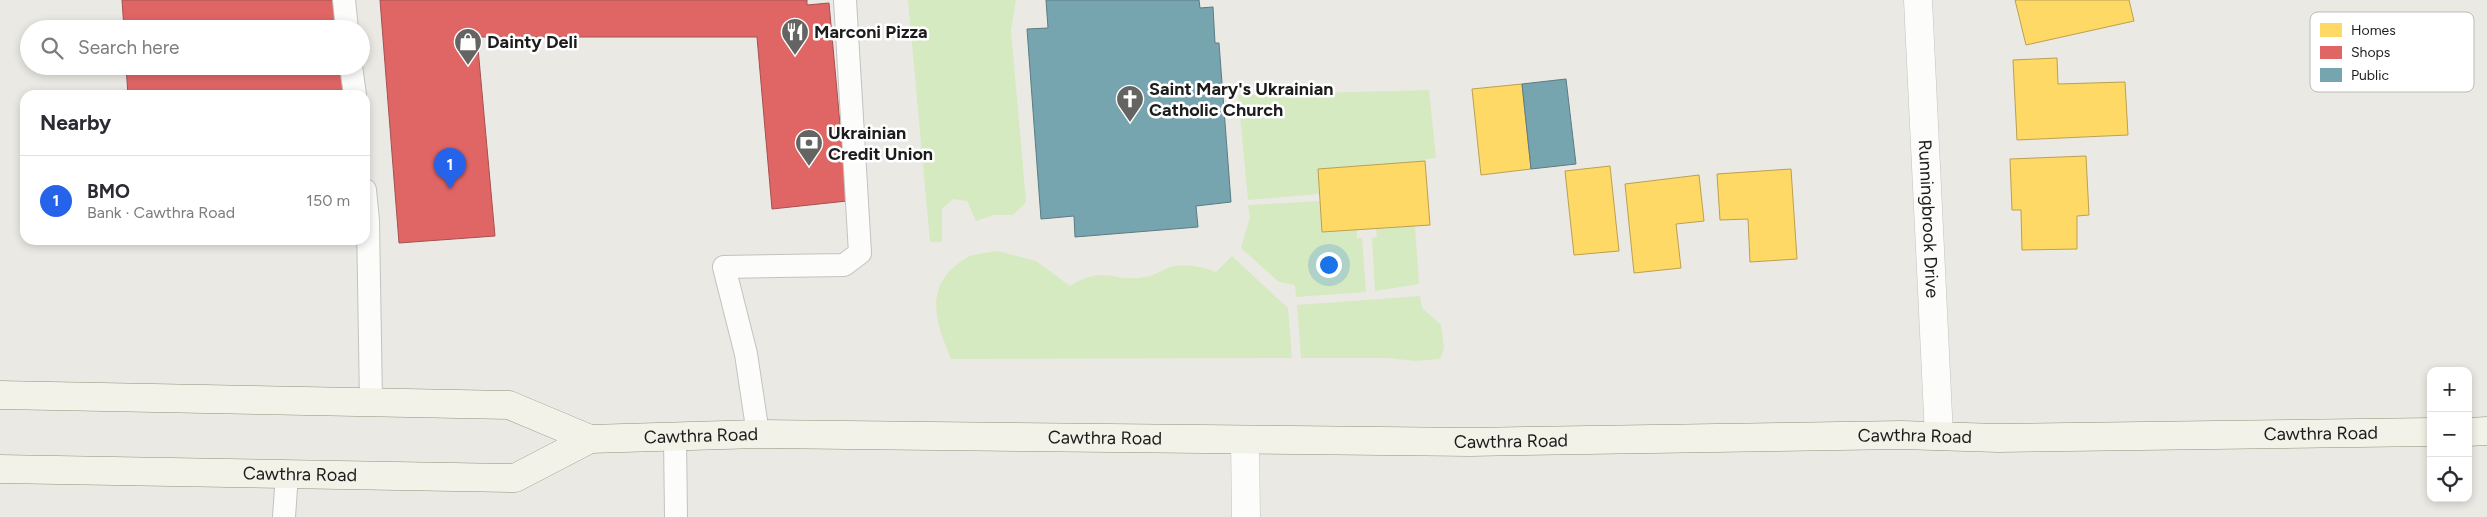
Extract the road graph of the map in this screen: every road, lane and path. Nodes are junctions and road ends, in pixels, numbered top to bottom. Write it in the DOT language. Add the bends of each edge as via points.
graph roads {
  1 [pos="344,0"];
  2 [pos="845,0"];
  3 [pos="1918,0"];
  4 [pos="346,20"];
  5 [pos="352,75"];
  6 [pos="353,90"];
  7 [pos="369,245"];
  8 [pos="0,396"];
  9 [pos="372,402"];
  10 [pos="2427,432"];
  11 [pos="2472,432"];
  12 [pos="2487,432"];
  13 [pos="758,434"];
  14 [pos="1939,436"];
  15 [pos="675,437"];
  16 [pos="590,439"];
  17 [pos="1245,440"];
  18 [pos="0,469"];
  19 [pos="287,474"];
  20 [pos="284,517"];
  21 [pos="676,517"];
  22 [pos="1246,517"];
  1 -- 4 [label="lane"];
  2 -- 13 [label="lane" via="860,253 844,265 724,267 746,354"];
  3 -- 14 [label="street, Runningbrook Drive"];
  5 -- 6 [label="lane"];
  7 -- 9 [label="lane"];
  8 -- 9 [label="main road, Cawthra Road"];
  9 -- 16 [label="main road, Cawthra Road" via="509,405"];
  10 -- 14 [label="main road, Cawthra Road"];
  11 -- 12 [label="main road"];
  13 -- 15 [label="main road, Cawthra Road"];
  13 -- 17 [label="main road, Cawthra Road"];
  14 -- 17 [label="main road, Cawthra Road" via="1470,442"];
  15 -- 16 [label="main road, Cawthra Road"];
  15 -- 21 [label="lane"];
  16 -- 19 [label="main road, Cawthra Road" via="515,478"];
  17 -- 22 [label="street"];
  18 -- 19 [label="main road, Cawthra Road"];
  19 -- 20 [label="lane"];
}
